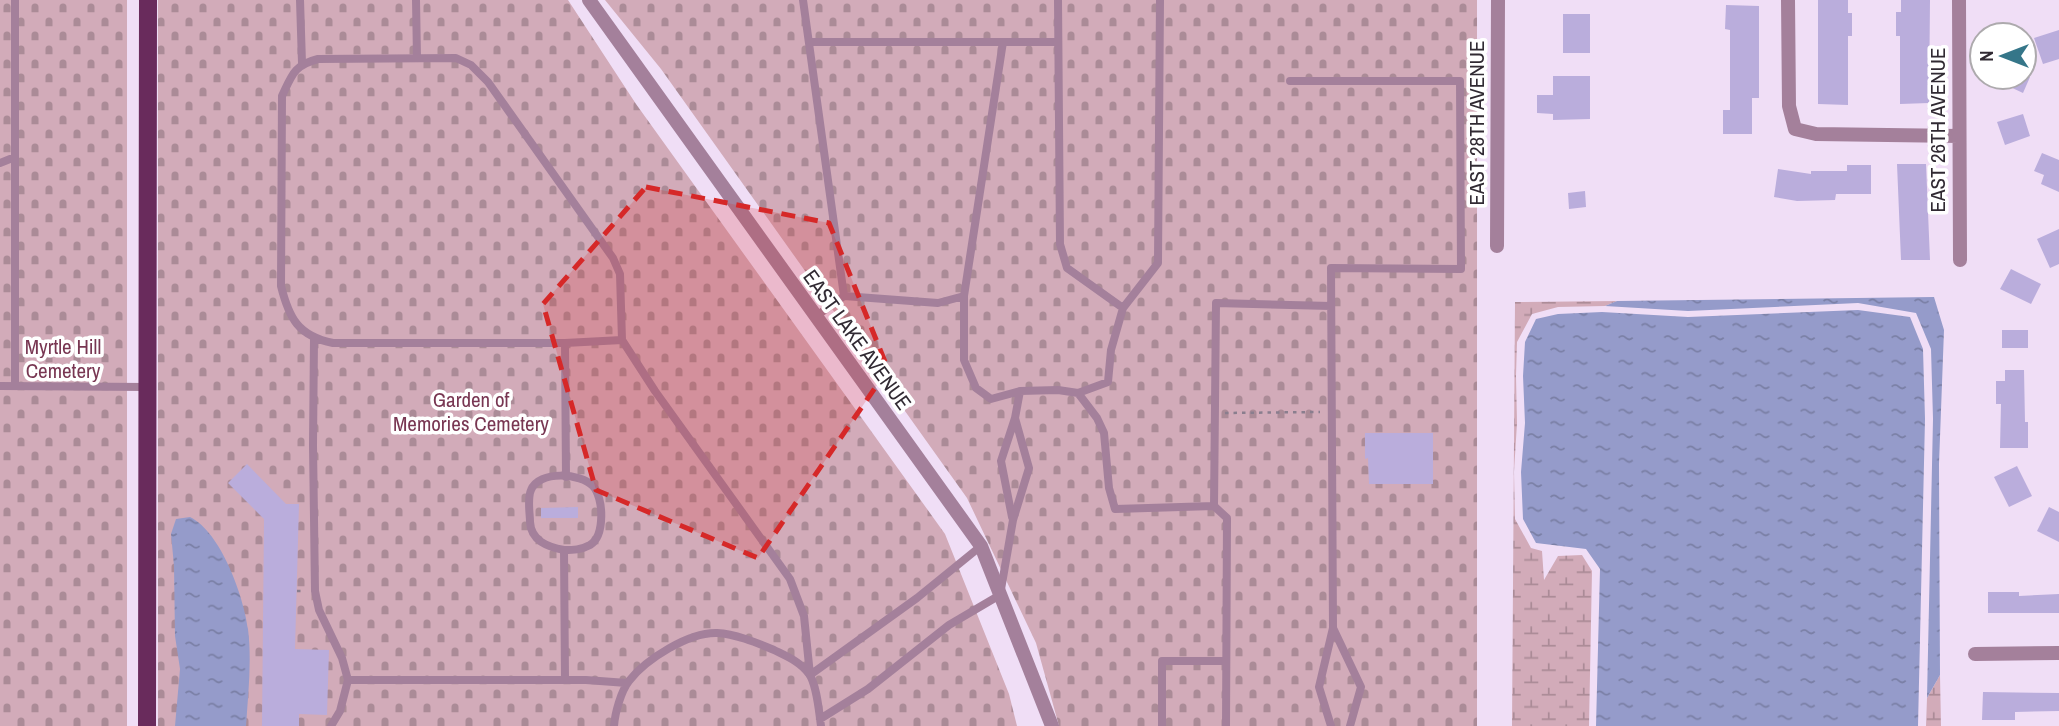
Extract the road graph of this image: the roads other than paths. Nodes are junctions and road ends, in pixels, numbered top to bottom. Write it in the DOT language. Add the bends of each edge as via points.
graph roads {
  1 [pos="15,0"];
  2 [pos="148,0"];
  3 [pos="300,0"];
  4 [pos="416,0"];
  5 [pos="589,0"];
  6 [pos="803,0"];
  7 [pos="1058,0"];
  8 [pos="1160,0"];
  9 [pos="1498,0"];
  10 [pos="1788,0"];
  11 [pos="1959,0"];
  12 [pos="809,42"];
  13 [pos="1003,42"];
  14 [pos="1058,42"];
  15 [pos="417,58"];
  16 [pos="302,63"];
  17 [pos="1290,81"];
  18 [pos="1959,135"];
  19 [pos="15,157"];
  20 [pos="0,163"];
  21 [pos="1497,246"];
  22 [pos="1960,260"];
  23 [pos="845,296"];
  24 [pos="964,296"];
  25 [pos="1331,306"];
  26 [pos="1123,308"];
  27 [pos="815,317"];
  28 [pos="314,339"];
  29 [pos="622,340"];
  30 [pos="565,343"];
  31 [pos="0,386"];
  32 [pos="15,386"];
  33 [pos="147,387"];
  34 [pos="1020,391"];
  35 [pos="1078,393"];
  36 [pos="1015,418"];
  37 [pos="566,477"];
  38 [pos="1214,506"];
  39 [pos="1013,520"];
  40 [pos="981,547"];
  41 [pos="564,550"];
  42 [pos="1000,595"];
  43 [pos="1333,628"];
  44 [pos="2059,653"];
  45 [pos="1975,654"];
  46 [pos="1226,661"];
  47 [pos="810,675"];
  48 [pos="348,680"];
  49 [pos="565,680"];
  50 [pos="627,683"];
  51 [pos="820,722"];
  52 [pos="147,726"];
  53 [pos="331,726"];
  54 [pos="614,726"];
  55 [pos="1052,726"];
  56 [pos="1162,726"];
  57 [pos="1226,726"];
  58 [pos="1331,726"];
  59 [pos="1350,726"];
  1 -- 19 [label="lane"];
  2 -- 33 [label="main road"];
  3 -- 16 [label="lane"];
  4 -- 15 [label="lane"];
  5 -- 27 [label="street, EAST LAKE AVENUE"];
  6 -- 12 [label="lane"];
  7 -- 14 [label="lane"];
  8 -- 26 [label="lane" via="1158,263"];
  9 -- 21 [label="street, EAST 28TH AVENUE"];
  10 -- 18 [label="street" via="1789,106 1795,129 1816,134"];
  11 -- 18 [label="street, EAST 26TH AVENUE"];
  12 -- 13 [label="lane"];
  12 -- 23 [label="lane"];
  13 -- 14 [label="lane"];
  13 -- 24 [label="lane"];
  14 -- 26 [label="lane" via="1059,244 1067,268"];
  15 -- 16 [label="lane"];
  15 -- 29 [label="lane" via="456,58 488,82 613,258 620,274"];
  16 -- 28 [label="lane" via="282,96 281,286 291,316"];
  17 -- 25 [label="lane" via="1460,81 1461,269 1331,268"];
  18 -- 22 [label="street, EAST 26TH AVENUE"];
  19 -- 20 [label="lane"];
  19 -- 32 [label="lane"];
  23 -- 24 [label="lane" via="938,303"];
  23 -- 27 [label="lane"];
  24 -- 34 [label="lane" via="964,360 976,388 991,399"];
  25 -- 38 [label="lane" via="1216,303"];
  25 -- 43 [label="lane"];
  26 -- 35 [label="lane" via="1108,382"];
  27 -- 40 [label="street, EAST LAKE AVENUE"];
  28 -- 30 [label="lane" via="333,343"];
  28 -- 48 [label="lane" via="315,591"];
  29 -- 30 [label="lane"];
  29 -- 47 [label="lane" via="790,579 804,616"];
  30 -- 37 [label="lane"];
  31 -- 32 [label="lane"];
  32 -- 33 [label="lane"];
  33 -- 52 [label="main road"];
  34 -- 35 [label="lane"];
  34 -- 36 [label="lane"];
  35 -- 38 [label="lane" via="1104,433 1115,509"];
  36 -- 39 [label="lane" via="1001,461"];
  36 -- 39 [label="lane" via="1029,468"];
  37 -- 41 [label="lane" via="585,480 595,488 599,531 592,544"];
  37 -- 41 [label="lane" via="538,481 531,490 529,506 530,528 536,539"];
  38 -- 46 [label="lane" via="1227,518"];
  39 -- 42 [label="lane"];
  40 -- 42 [label="street, EAST LAKE AVENUE"];
  40 -- 47 [label="lane"];
  41 -- 49 [label="lane"];
  42 -- 51 [label="lane" via="949,625"];
  42 -- 55 [label="street, EAST LAKE AVENUE"];
  43 -- 58 [label="lane" via="1319,687"];
  43 -- 59 [label="lane" via="1362,687"];
  44 -- 45 [label="street"];
  46 -- 56 [label="lane" via="1162,661"];
  46 -- 57 [label="lane"];
  47 -- 50 [label="lane" via="791,658 757,642 717,633 673,646 646,663"];
  47 -- 51 [label="lane"];
  48 -- 49 [label="lane"];
  48 -- 53 [label="lane"];
  49 -- 50 [label="lane"];
  50 -- 54 [label="lane"];
}
